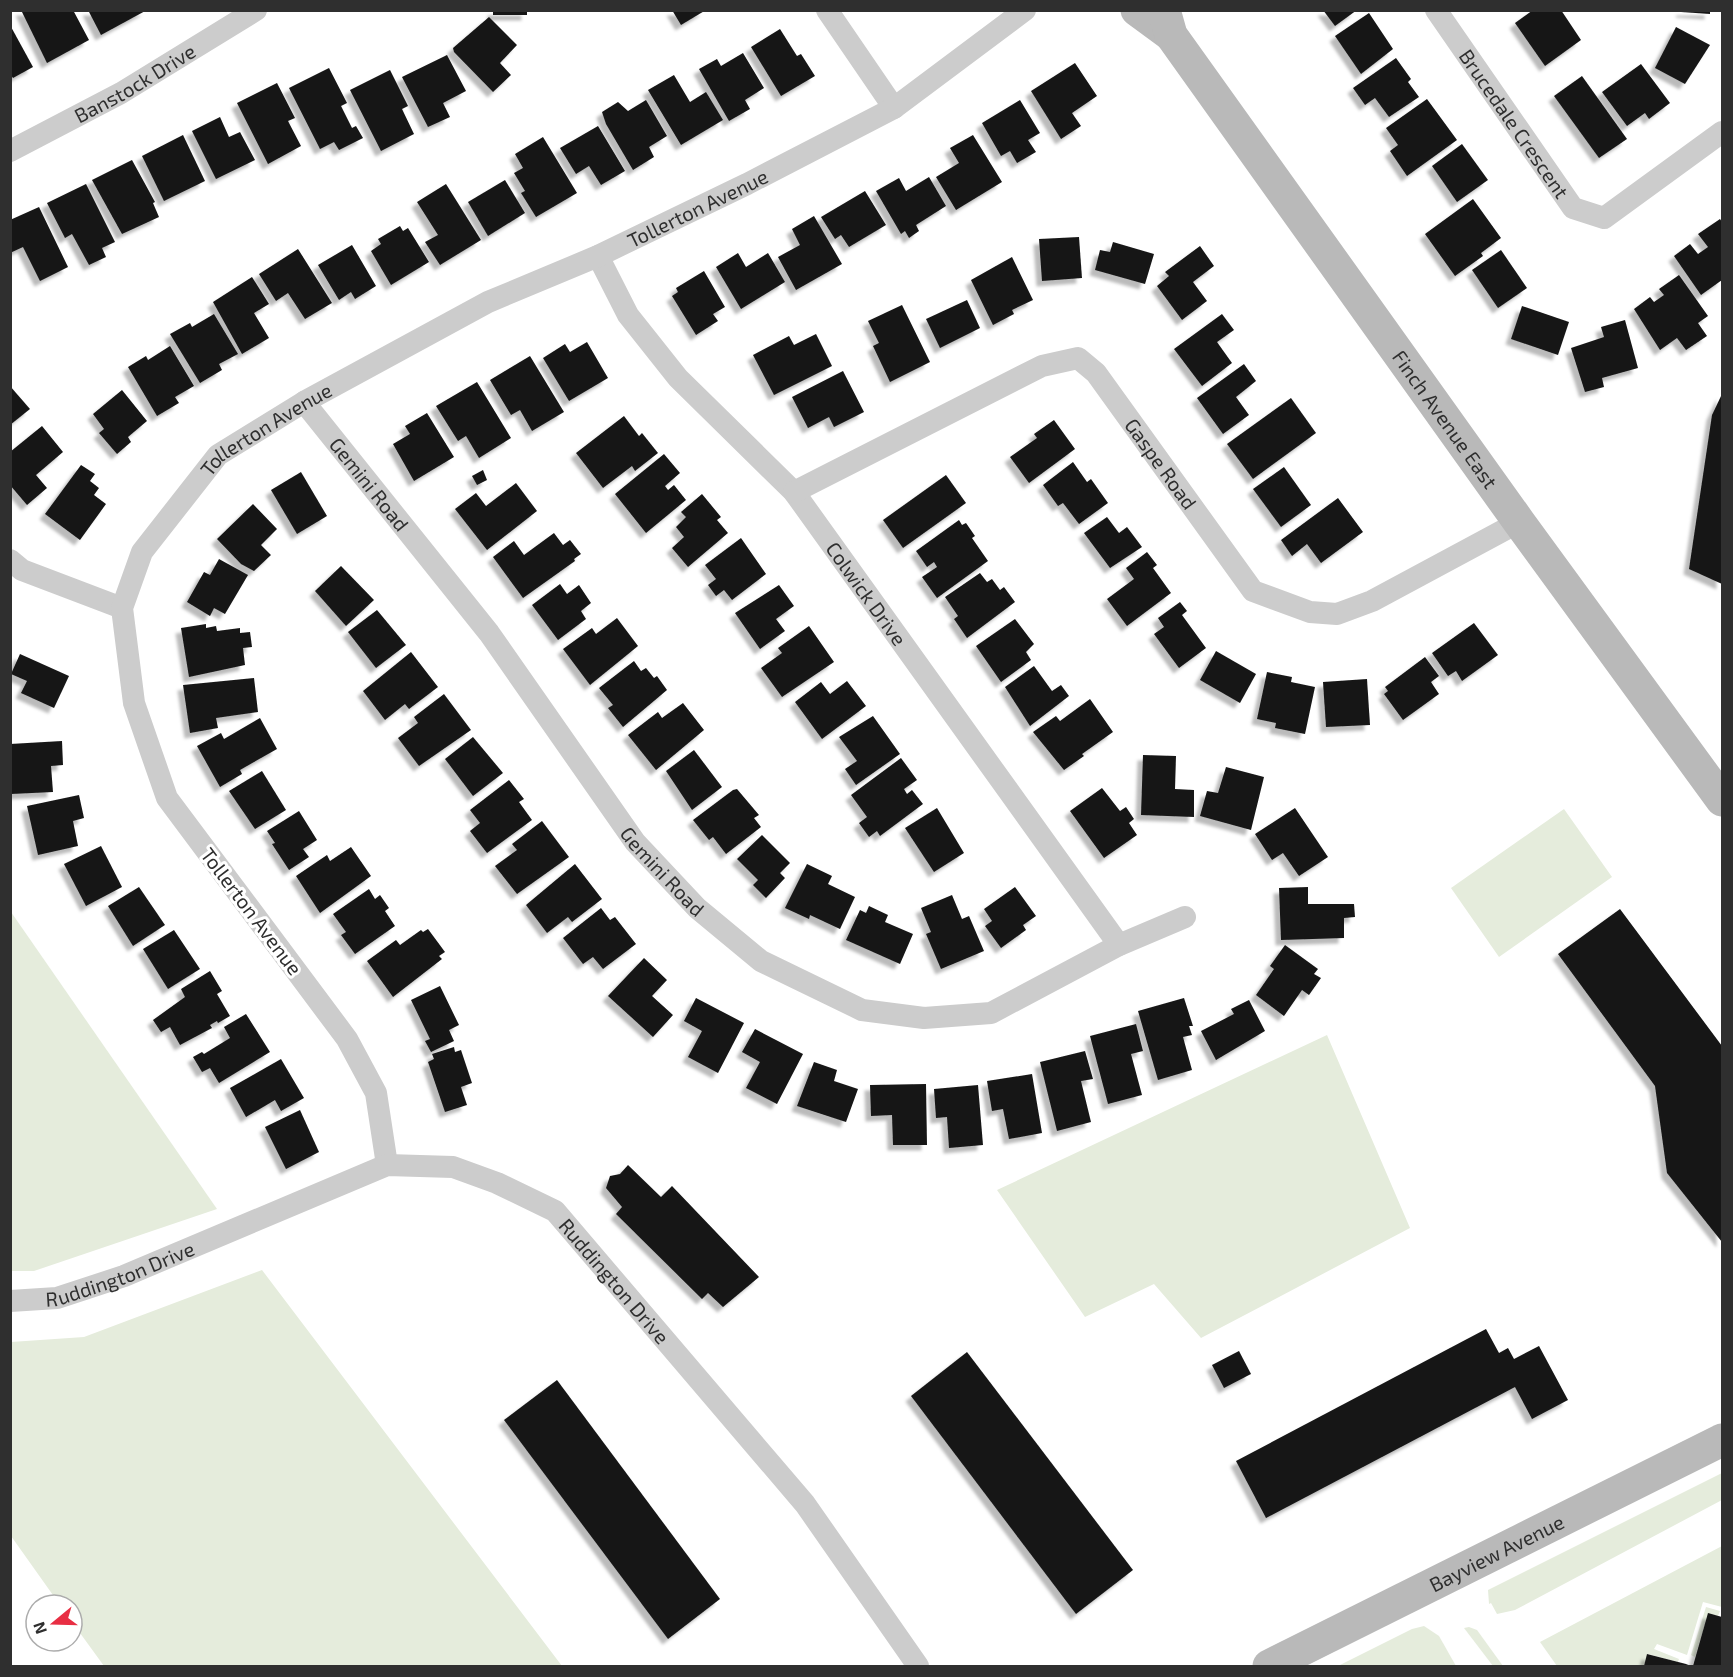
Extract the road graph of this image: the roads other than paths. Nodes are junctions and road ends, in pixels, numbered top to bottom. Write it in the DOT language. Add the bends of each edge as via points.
graph roads {
  1 [pos="256,10"];
  2 [pos="827,10"];
  3 [pos="1025,10"];
  4 [pos="1137,10"];
  5 [pos="1436,10"];
  6 [pos="1168,23"];
  7 [pos="894,108"];
  8 [pos="1722,132"];
  9 [pos="10,151"];
  10 [pos="598,256"];
  11 [pos="304,402"];
  12 [pos="794,492"];
  13 [pos="1519,522"];
  14 [pos="10,560"];
  15 [pos="122,608"];
  16 [pos="1722,800"];
  17 [pos="1185,917"];
  18 [pos="1119,945"];
  19 [pos="387,1165"];
  20 [pos="10,1301"];
  21 [pos="1722,1440"];
  22 [pos="918,1666"];
  23 [pos="1269,1666"];
  1 -- 9 [label="street, Banstock Drive" via="122,93"];
  2 -- 7 [label="street"];
  3 -- 7 [label="street, Tollerton Avenue"];
  4 -- 6 [label="main road, Finch Avenue East"];
  5 -- 8 [label="street, Brucedale Crescent" via="1573,208 1604,218"];
  6 -- 13 [label="main road, Finch Avenue East"];
  7 -- 10 [label="street, Tollerton Avenue"];
  10 -- 11 [label="street, Tollerton Avenue" via="488,302"];
  10 -- 12 [label="street, Colwick Drive" via="628,315 678,378"];
  11 -- 15 [label="street, Tollerton Avenue" via="218,455 142,552"];
  11 -- 18 [label="street, Gemini Road" via="489,633 635,842 697,909 761,961 862,1011 924,1018 991,1012"];
  12 -- 13 [label="street, Gaspe Road" via="1042,366 1078,358 1096,373 1253,591 1310,612 1337,614 1372,601"];
  12 -- 18 [label="street, Colwick Drive"];
  13 -- 16 [label="main road, Finch Avenue East"];
  14 -- 15 [label="street" via="22,570"];
  15 -- 19 [label="street, Tollerton Avenue" via="134,703 167,798 347,1039 376,1094"];
  17 -- 18 [label="street, Gemini Road"];
  19 -- 20 [label="street, Ruddington Drive" via="124,1276 57,1298"];
  19 -- 22 [label="street, Ruddington Drive" via="453,1167 497,1183 555,1212 805,1504"];
  21 -- 23 [label="main road, Bayview Avenue"];
}
